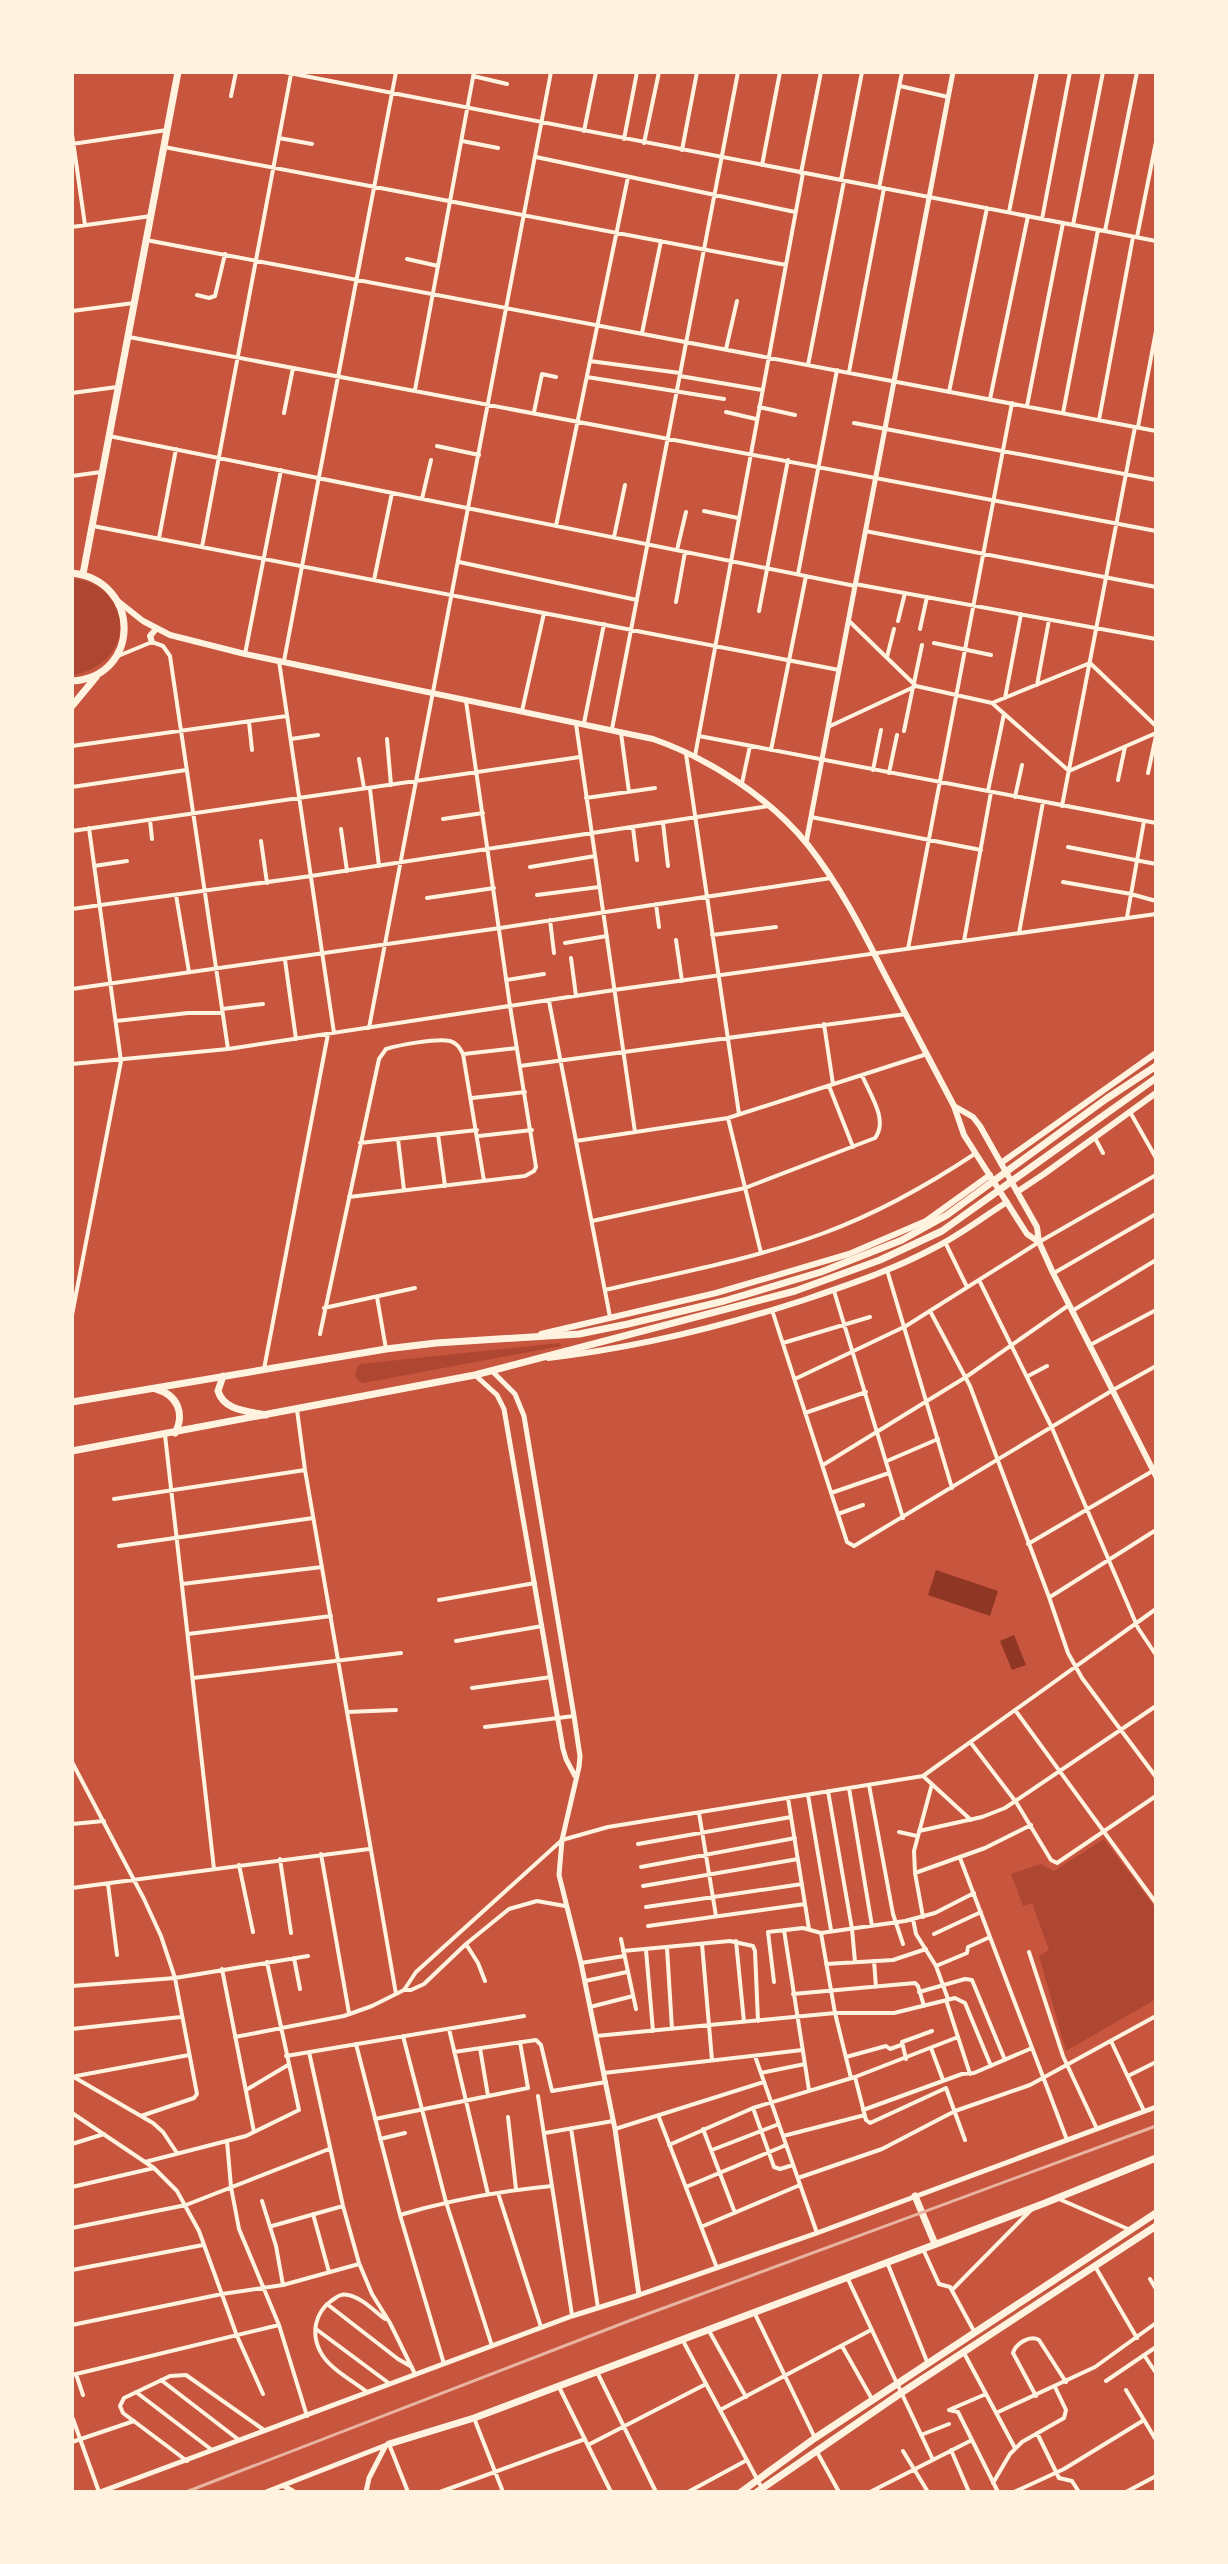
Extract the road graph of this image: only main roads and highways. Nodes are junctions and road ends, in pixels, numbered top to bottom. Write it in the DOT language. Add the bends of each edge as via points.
graph roads {
  1 [pos="178,72"];
  2 [pos="72,573"];
  3 [pos="83,574"];
  4 [pos="119,602"];
  5 [pos="156,629"];
  6 [pos="152,642"];
  7 [pos="98,673"];
  8 [pos="72,681"];
  9 [pos="72,706"];
  10 [pos="1156,1053"];
  11 [pos="1156,1066"];
  12 [pos="1156,1078"];
  13 [pos="1156,1093"];
  14 [pos="954,1106"];
  15 [pos="1001,1163"];
  16 [pos="990,1175"];
  17 [pos="1017,1192"];
  18 [pos="1007,1202"];
  19 [pos="905,1232"];
  20 [pos="1039,1242"];
  21 [pos="916,1257"];
  22 [pos="525,1338"];
  23 [pos="545,1359"];
  24 [pos="223,1376"];
  25 [pos="154,1389"];
  26 [pos="72,1402"];
  27 [pos="269,1415"];
  28 [pos="175,1433"];
  29 [pos="72,1451"];
  30 [pos="1155,1472"];
  31 [pos="1156,2158"];
  32 [pos="915,2196"];
  33 [pos="1156,2213"];
  34 [pos="1156,2226"];
  35 [pos="935,2244"];
  36 [pos="387,2445"];
  37 [pos="761,2491"];
  38 [pos="741,2492"];
  1 -- 3 [label="main road"];
  2 -- 3 [label="main road"];
  3 -- 4 [label="main road"];
  4 -- 5 [label="main road"];
  4 -- 7 [label="main road" via="122,644"];
  5 -- 6 [label="main road"];
  5 -- 14 [label="main road" via="245,654 612,729 695,756 769,806 806,843 874,954"];
  7 -- 8 [label="main road"];
  7 -- 9 [label="main road"];
  10 -- 15 [label="main road"];
  11 -- 22 [label="main road" via="947,1215 902,1240 789,1282 658,1317 579,1334"];
  12 -- 23 [label="main road" via="925,1241 795,1291"];
  13 -- 17 [label="main road"];
  14 -- 15 [label="main road" via="973,1117"];
  14 -- 16 [label="main road" via="964,1135"];
  15 -- 17 [label="main road"];
  16 -- 18 [label="main road"];
  16 -- 19 [label="main road"];
  17 -- 20 [label="main road" via="1037,1227"];
  18 -- 20 [label="main road" via="1029,1237"];
  18 -- 21 [label="main road"];
  19 -- 21 [label="main road" via="921,1240"];
  19 -- 22 [label="main road" via="789,1273"];
  20 -- 30 [label="main road"];
  21 -- 23 [label="main road" via="772,1310 604,1352"];
  22 -- 24 [label="main road" via="386,1349"];
  23 -- 27 [label="main road"];
  24 -- 25 [label="main road"];
  24 -- 27 [label="main road" via="218,1391 223,1402"];
  25 -- 26 [label="main road"];
  25 -- 28 [label="main road" via="178,1405"];
  27 -- 28 [label="main road"];
  28 -- 29 [label="main road"];
  31 -- 35 [label="main road"];
  32 -- 35 [label="main road"];
  33 -- 38 [label="main road"];
  34 -- 37 [label="main road"];
  35 -- 36 [label="main road" via="474,2418"];
}
